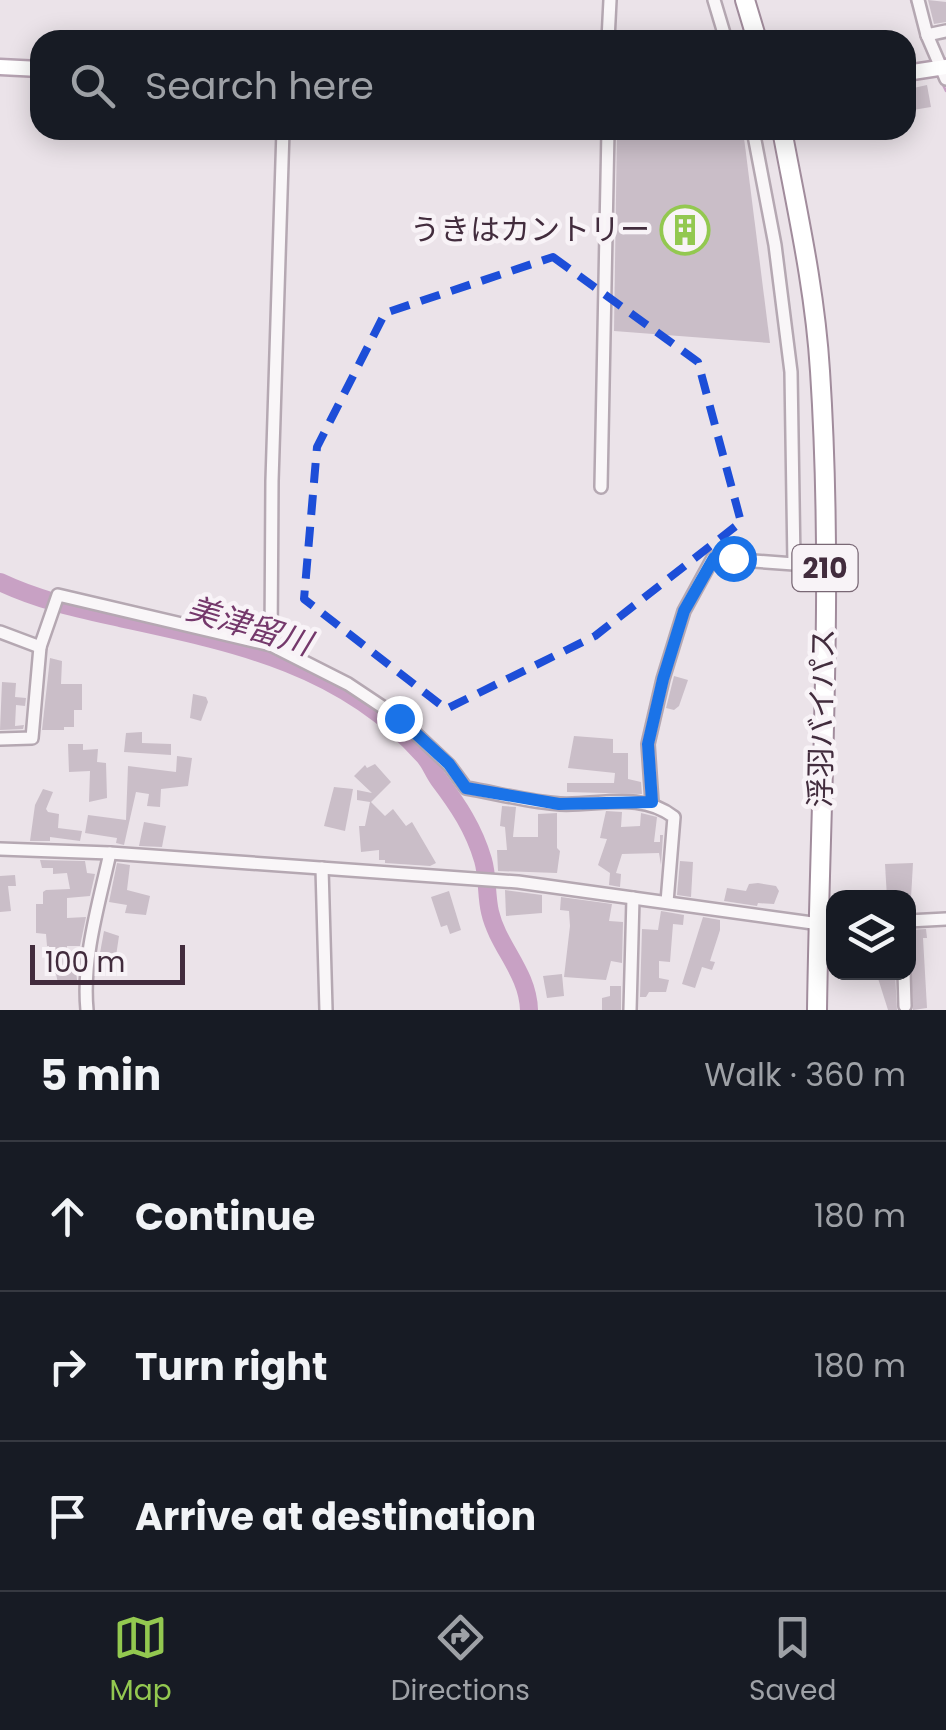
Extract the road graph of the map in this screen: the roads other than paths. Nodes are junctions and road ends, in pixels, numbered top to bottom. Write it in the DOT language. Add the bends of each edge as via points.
graph roads {
  1 [pos="610,0"];
  2 [pos="714,0"];
  3 [pos="745,0"];
  4 [pos="918,0"];
  5 [pos="608,30"];
  6 [pos="723,30"];
  7 [pos="755,30"];
  8 [pos="946,31"];
  9 [pos="927,35"];
  10 [pos="0,67"];
  11 [pos="30,68"];
  12 [pos="916,72"];
  13 [pos="944,72"];
  14 [pos="283,140"];
  15 [pos="608,140"];
  16 [pos="755,140"];
  17 [pos="784,140"];
  18 [pos="601,486"];
  19 [pos="0,632"];
  20 [pos="271,645"];
  21 [pos="40,647"];
  22 [pos="0,739"];
  23 [pos="652,802"];
  24 [pos="0,849"];
  25 [pos="110,853"];
  26 [pos="322,868"];
  27 [pos="634,898"];
  28 [pos="666,902"];
  29 [pos="946,920"];
  30 [pos="916,922"];
  31 [pos="826,925"];
  32 [pos="904,980"];
  33 [pos="905,1006"];
  34 [pos="86,1010"];
  35 [pos="326,1010"];
  36 [pos="630,1010"];
  37 [pos="816,1010"];
  1 -- 5 [label="street"];
  2 -- 6 [label="street"];
  3 -- 7 [label="highway"];
  4 -- 9 [label="street"];
  8 -- 9 [label="street"];
  9 -- 13 [label="street"];
  10 -- 11 [label="main road"];
  12 -- 13 [label="main road"];
  14 -- 20 [label="street"];
  15 -- 18 [label="street"];
  16 -- 23 [label="street" via="792,372 794,564 714,558 684,611 663,679 648,744"];
  17 -- 31 [label="highway, 浮羽バイパス / 210" via="820,368"];
  19 -- 21 [label="street"];
  20 -- 21 [label="street" via="58,595"];
  20 -- 23 [label="street" via="399,718 466,788 559,804"];
  21 -- 22 [label="street" via="32,738"];
  23 -- 28 [label="street" via="674,816"];
  24 -- 25 [label="street"];
  25 -- 26 [label="street"];
  25 -- 34 [label="street"];
  26 -- 27 [label="street"];
  26 -- 35 [label="street"];
  27 -- 28 [label="street"];
  27 -- 36 [label="street"];
  28 -- 31 [label="street"];
  29 -- 30 [label="street"];
  31 -- 37 [label="highway, 浮羽バイパス / 210"];
  32 -- 33 [label="street"];
}
